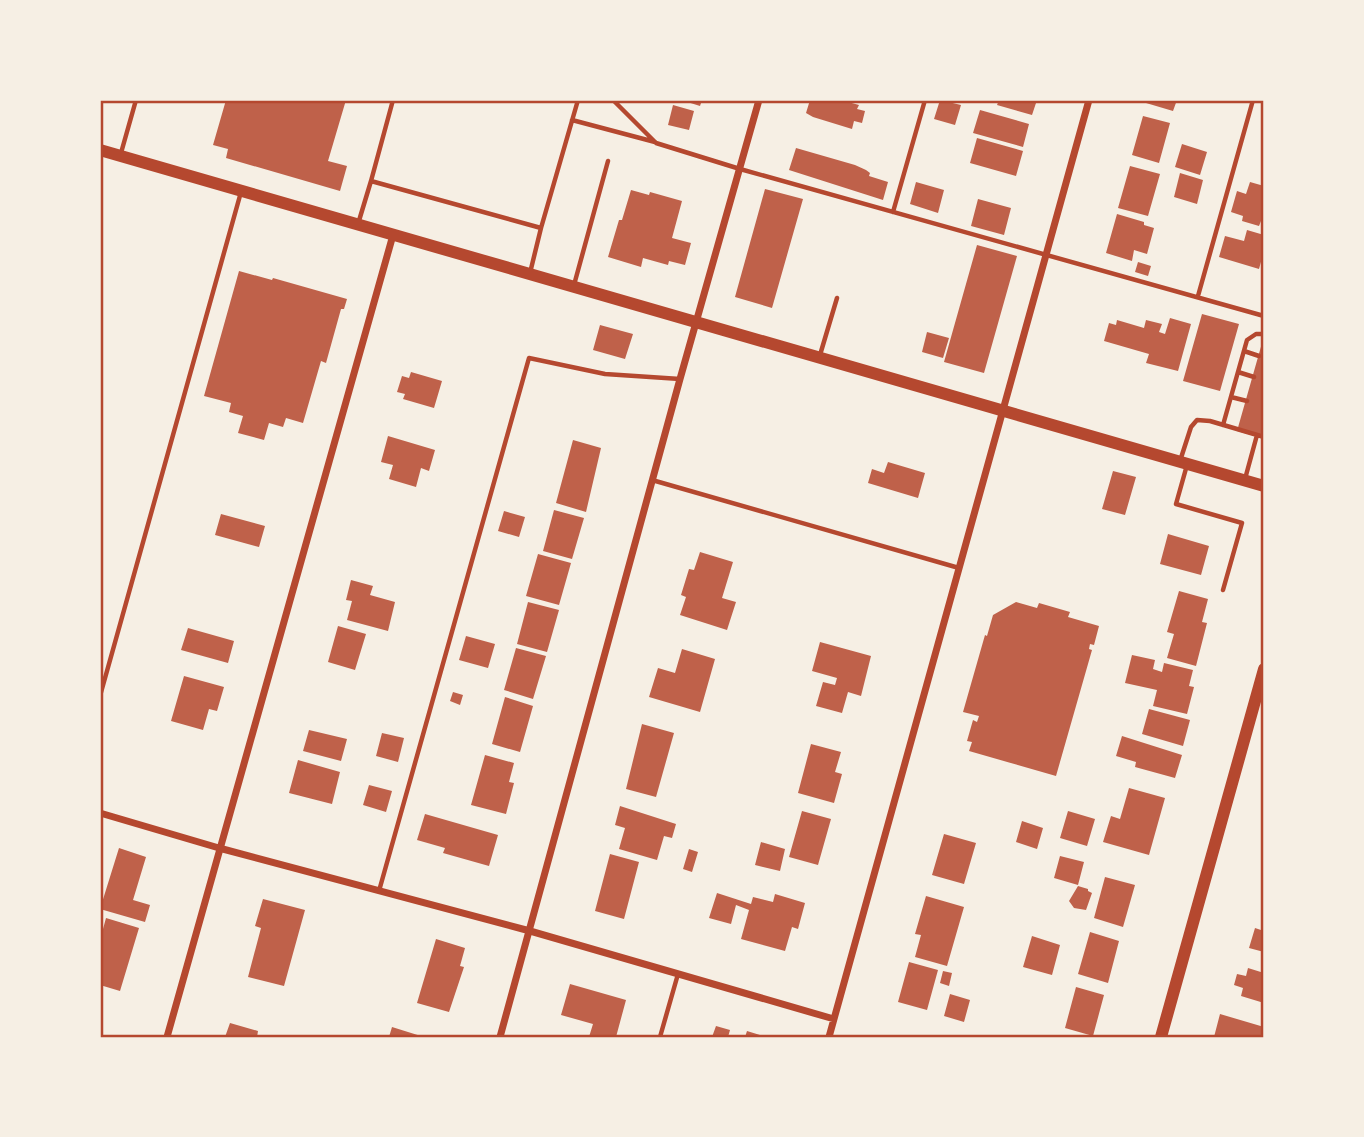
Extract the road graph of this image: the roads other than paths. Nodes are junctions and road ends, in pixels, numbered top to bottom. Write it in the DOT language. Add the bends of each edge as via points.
graph roads {
  1 [pos="136,100"];
  2 [pos="393,100"];
  3 [pos="578,100"];
  4 [pos="613,100"];
  5 [pos="759,100"];
  6 [pos="925,100"];
  7 [pos="1089,100"];
  8 [pos="1253,100"];
  9 [pos="572,120"];
  10 [pos="656,143"];
  11 [pos="100,150"];
  12 [pos="120,156"];
  13 [pos="608,161"];
  14 [pos="740,169"];
  15 [pos="371,181"];
  16 [pos="242,191"];
  17 [pos="893,212"];
  18 [pos="358,225"];
  19 [pos="541,228"];
  20 [pos="393,234"];
  21 [pos="1046,255"];
  22 [pos="530,274"];
  23 [pos="573,287"];
  24 [pos="1198,296"];
  25 [pos="837,298"];
  26 [pos="1264,316"];
  27 [pos="696,322"];
  28 [pos="1264,334"];
  29 [pos="1244,351"];
  30 [pos="1259,356"];
  31 [pos="819,358"];
  32 [pos="1238,372"];
  33 [pos="1254,377"];
  34 [pos="680,379"];
  35 [pos="1231,397"];
  36 [pos="1247,401"];
  37 [pos="1002,410"];
  38 [pos="1223,425"];
  39 [pos="1257,435"];
  40 [pos="1264,437"];
  41 [pos="1183,463"];
  42 [pos="652,480"];
  43 [pos="1244,480"];
  44 [pos="1264,486"];
  45 [pos="959,568"];
  46 [pos="1223,590"];
  47 [pos="1264,669"];
  48 [pos="100,696"];
  49 [pos="100,813"];
  50 [pos="219,848"];
  51 [pos="379,891"];
  52 [pos="530,931"];
  53 [pos="678,974"];
  54 [pos="834,1019"];
  55 [pos="167,1037"];
  56 [pos="500,1037"];
  57 [pos="660,1037"];
  58 [pos="829,1037"];
  59 [pos="1161,1037"];
  1 -- 12 [label="lane"];
  2 -- 15 [label="lane"];
  3 -- 9 [label="lane"];
  4 -- 10 [label="lane"];
  5 -- 14 [label="street"];
  6 -- 17 [label="lane"];
  7 -- 21 [label="street"];
  8 -- 24 [label="lane"];
  9 -- 10 [label="lane"];
  9 -- 19 [label="lane"];
  10 -- 14 [label="lane"];
  11 -- 12 [label="main road"];
  12 -- 16 [label="main road"];
  13 -- 23 [label="lane"];
  14 -- 17 [label="lane"];
  14 -- 27 [label="street"];
  15 -- 18 [label="lane"];
  15 -- 19 [label="lane"];
  16 -- 18 [label="main road"];
  16 -- 48 [label="lane"];
  17 -- 21 [label="lane"];
  18 -- 20 [label="main road"];
  19 -- 22 [label="lane"];
  20 -- 22 [label="main road"];
  20 -- 50 [label="street"];
  21 -- 24 [label="lane"];
  21 -- 37 [label="street"];
  22 -- 23 [label="main road"];
  23 -- 27 [label="main road"];
  24 -- 26 [label="lane"];
  25 -- 31 [label="lane"];
  27 -- 31 [label="main road"];
  27 -- 34 [label="street"];
  28 -- 29 [label="lane" via="1247,340"];
  29 -- 30 [label="lane"];
  29 -- 32 [label="lane"];
  31 -- 37 [label="main road"];
  32 -- 33 [label="lane"];
  32 -- 35 [label="lane"];
  34 -- 42 [label="street"];
  34 -- 51 [label="lane" via="605,374 529,358"];
  35 -- 36 [label="lane"];
  35 -- 38 [label="lane"];
  37 -- 41 [label="main road"];
  37 -- 45 [label="street"];
  38 -- 39 [label="lane"];
  38 -- 41 [label="lane" via="1197,420 1191,427"];
  39 -- 40 [label="lane"];
  39 -- 43 [label="lane"];
  41 -- 43 [label="main road"];
  41 -- 46 [label="lane" via="1176,504 1242,523"];
  42 -- 45 [label="lane"];
  42 -- 52 [label="street"];
  43 -- 44 [label="main road"];
  45 -- 54 [label="street"];
  47 -- 59 [label="main road"];
  49 -- 50 [label="street"];
  50 -- 51 [label="street"];
  50 -- 55 [label="street"];
  51 -- 52 [label="street"];
  52 -- 53 [label="street"];
  52 -- 56 [label="street"];
  53 -- 54 [label="street"];
  53 -- 57 [label="lane"];
  54 -- 58 [label="street"];
}
